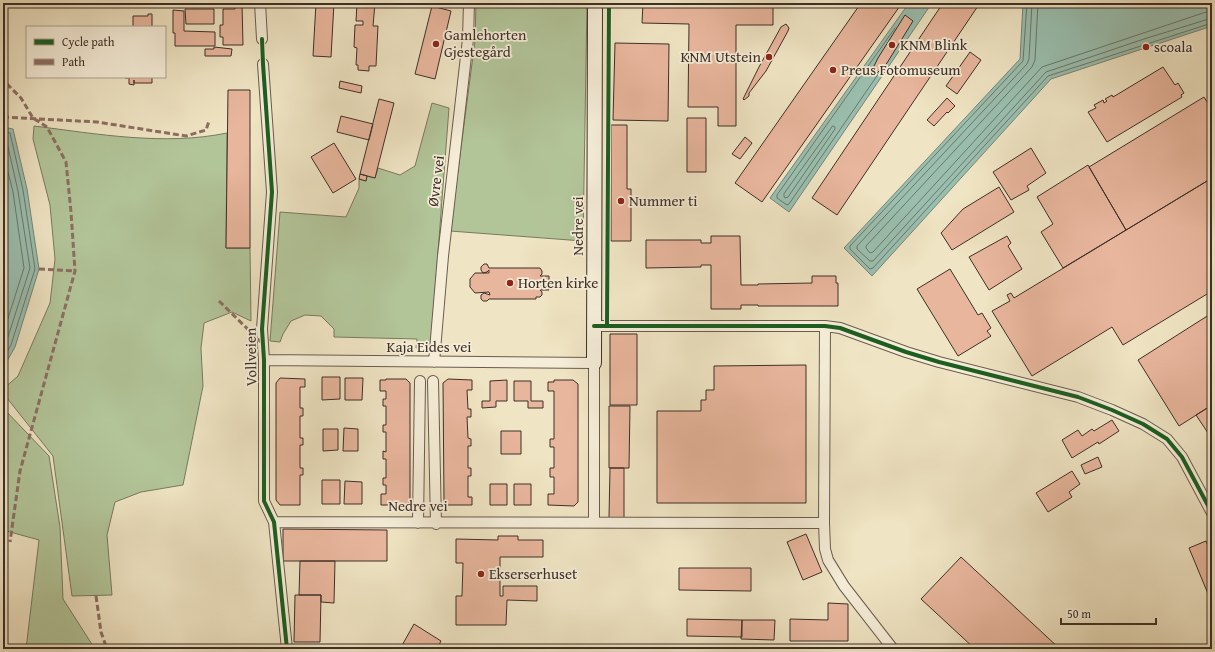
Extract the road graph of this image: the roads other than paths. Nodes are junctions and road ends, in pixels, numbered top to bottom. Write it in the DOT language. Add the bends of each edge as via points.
graph roads {
  1 [pos="260,3"];
  2 [pos="469,3"];
  3 [pos="595,3"];
  4 [pos="262,39"];
  5 [pos="262,64"];
  6 [pos="594,326"];
  7 [pos="825,326"];
  8 [pos="264,360"];
  9 [pos="434,362"];
  10 [pos="594,363"];
  11 [pos="420,381"];
  12 [pos="433,381"];
  13 [pos="1212,513"];
  14 [pos="274,522"];
  15 [pos="594,522"];
  16 [pos="418,523"];
  17 [pos="824,523"];
  18 [pos="436,524"];
  19 [pos="287,649"];
  20 [pos="893,649"];
  1 -- 4 [label="street"];
  2 -- 9 [label="street, Øvre vei" via="468,39 443,256"];
  3 -- 6 [label="main road, Nedre vei"];
  5 -- 8 [label="street, Vollveien" via="272,192 262,329"];
  6 -- 7 [label="street"];
  6 -- 10 [label="main road, Nedre vei"];
  7 -- 13 [label="street" via="840,328 939,362 1078,397 1143,424 1167,439 1182,457"];
  7 -- 17 [label="street"];
  8 -- 9 [label="street, Kaja Eides vei"];
  8 -- 14 [label="street, Vollveien" via="264,501"];
  9 -- 10 [label="street, Kaja Eides vei"];
  10 -- 15 [label="street, Nedre vei"];
  11 -- 16 [label="street"];
  12 -- 18 [label="street"];
  14 -- 16 [label="street, Nedre vei"];
  14 -- 19 [label="street, Vollveien"];
  15 -- 17 [label="street, Nedre vei"];
  15 -- 18 [label="street, Nedre vei"];
  16 -- 18 [label="street, Nedre vei"];
  17 -- 20 [label="street" via="828,560 847,591"];
}
